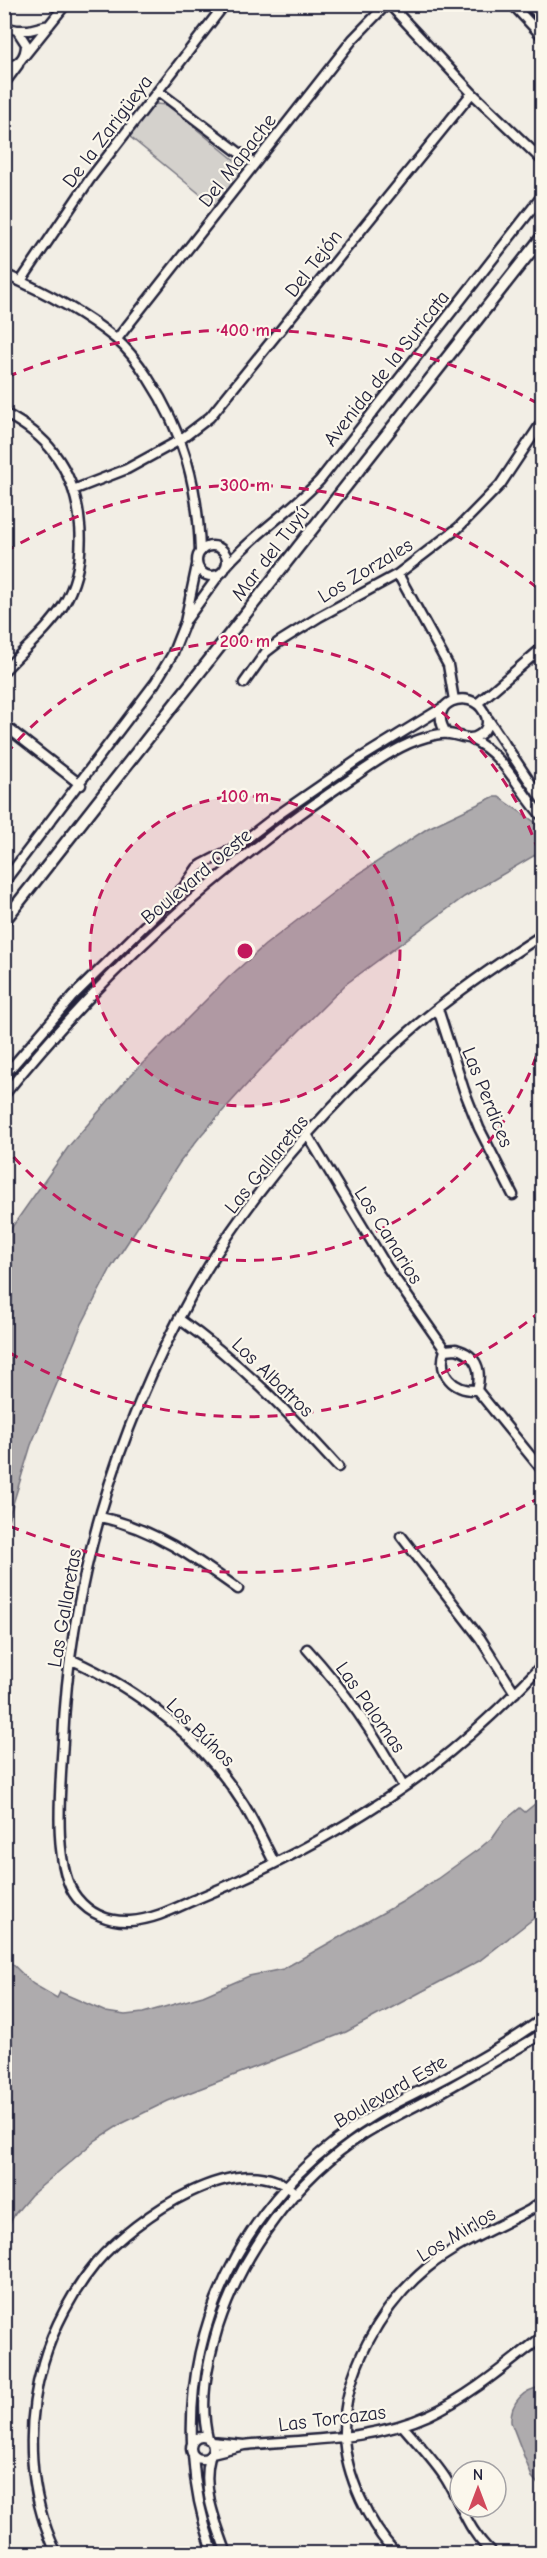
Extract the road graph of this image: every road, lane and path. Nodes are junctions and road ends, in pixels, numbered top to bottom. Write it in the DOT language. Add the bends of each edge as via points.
graph roads {
  1 [pos="66,4"];
  2 [pos="225,4"];
  3 [pos="388,4"];
  4 [pos="512,4"];
  5 [pos="529,4"];
  6 [pos="543,18"];
  7 [pos="50,25"];
  8 [pos="9,26"];
  9 [pos="543,36"];
  10 [pos="22,59"];
  11 [pos="4,67"];
  12 [pos="4,84"];
  13 [pos="158,91"];
  14 [pos="472,93"];
  15 [pos="543,160"];
  16 [pos="254,164"];
  17 [pos="543,196"];
  18 [pos="543,237"];
  19 [pos="4,274"];
  20 [pos="21,281"];
  21 [pos="117,339"];
  22 [pos="4,412"];
  23 [pos="543,422"];
  24 [pos="180,440"];
  25 [pos="73,489"];
  26 [pos="199,532"];
  27 [pos="212,546"];
  28 [pos="243,547"];
  29 [pos="200,551"];
  30 [pos="224,551"];
  31 [pos="197,565"];
  32 [pos="227,565"];
  33 [pos="398,574"];
  34 [pos="219,575"];
  35 [pos="186,622"];
  36 [pos="543,648"];
  37 [pos="22,651"];
  38 [pos="4,660"];
  39 [pos="4,671"];
  40 [pos="244,683"];
  41 [pos="454,700"];
  42 [pos="478,704"];
  43 [pos="443,707"];
  44 [pos="488,719"];
  45 [pos="4,726"];
  46 [pos="447,734"];
  47 [pos="471,739"];
  48 [pos="332,777"];
  49 [pos="81,784"];
  50 [pos="339,787"];
  51 [pos="543,800"];
  52 [pos="543,816"];
  53 [pos="212,860"];
  54 [pos="219,875"];
  55 [pos="192,876"];
  56 [pos="4,882"];
  57 [pos="207,885"];
  58 [pos="4,921"];
  59 [pos="135,935"];
  60 [pos="543,935"];
  61 [pos="142,942"];
  62 [pos="438,1008"];
  63 [pos="27,1049"];
  64 [pos="36,1057"];
  65 [pos="4,1076"];
  66 [pos="4,1095"];
  67 [pos="308,1136"];
  68 [pos="513,1195"];
  69 [pos="179,1319"];
  70 [pos="446,1350"];
  71 [pos="477,1390"];
  72 [pos="338,1467"];
  73 [pos="543,1470"];
  74 [pos="100,1517"];
  75 [pos="401,1536"];
  76 [pos="238,1589"];
  77 [pos="307,1649"];
  78 [pos="70,1659"];
  79 [pos="543,1665"];
  80 [pos="515,1693"];
  81 [pos="403,1786"];
  82 [pos="274,1862"];
  83 [pos="543,2019"];
  84 [pos="543,2034"];
  85 [pos="433,2084"];
  86 [pos="439,2093"];
  87 [pos="287,2185"];
  88 [pos="296,2194"];
  89 [pos="543,2201"];
  90 [pos="543,2337"];
  91 [pos="402,2425"];
  92 [pos="344,2436"];
  93 [pos="210,2440"];
  94 [pos="192,2443"];
  95 [pos="244,2445"];
  96 [pos="193,2455"];
  97 [pos="211,2455"];
  98 [pos="57,2553"];
  99 [pos="214,2553"];
  100 [pos="227,2553"];
  101 [pos="398,2553"];
  102 [pos="493,2553"];
  1 -- 7 [label="street"];
  2 -- 13 [label="street, De la Zarigüeya"];
  3 -- 14 [label="street"];
  3 -- 16 [label="street, Del Mapache" via="353,39"];
  4 -- 9 [label="street"];
  5 -- 6 [label="street"];
  7 -- 8 [label="street" via="29,30"];
  7 -- 10 [label="street"];
  8 -- 10 [label="street" via="25,39"];
  10 -- 11 [label="street"];
  10 -- 12 [label="street"];
  13 -- 16 [label="street"];
  13 -- 20 [label="street, De la Zarigüeya" via="90,179"];
  14 -- 15 [label="street"];
  14 -- 24 [label="street, Del Tejón" via="237,386 210,417"];
  16 -- 21 [label="street, Del Mapache"];
  17 -- 28 [label="street, Avenida de la Suricata" via="320,480"];
  18 -- 58 [label="street, Mar del Tuyú"];
  19 -- 20 [label="street, Avenida de la Suricata"];
  20 -- 21 [label="street, Avenida de la Suricata" via="74,309"];
  21 -- 24 [label="street, Avenida de la Suricata" via="156,390"];
  22 -- 25 [label="street" via="37,434 55,454"];
  23 -- 33 [label="street, Los Zorzales" via="516,464 478,509"];
  24 -- 25 [label="street, Del Tejón" via="127,469"];
  24 -- 26 [label="street, Avenida de la Suricata" via="195,489"];
  25 -- 37 [label="street" via="80,540 75,577 63,606"];
  26 -- 27 [label="street"];
  26 -- 29 [label="street, Avenida de la Suricata"];
  27 -- 29 [label="street"];
  27 -- 30 [label="street"];
  28 -- 30 [label="street, Avenida de la Suricata"];
  28 -- 32 [label="street, Avenida de la Suricata"];
  29 -- 31 [label="street, Avenida de la Suricata"];
  30 -- 32 [label="street"];
  31 -- 34 [label="street" via="206,575"];
  31 -- 35 [label="street, Avenida de la Suricata"];
  32 -- 34 [label="street, Avenida de la Suricata"];
  33 -- 40 [label="street, Los Zorzales" via="279,642 259,660"];
  33 -- 41 [label="street" via="448,665"];
  34 -- 35 [label="street, Avenida de la Suricata"];
  35 -- 49 [label="street, Avenida de la Suricata" via="155,683"];
  36 -- 42 [label="street"];
  37 -- 38 [label="street"];
  37 -- 39 [label="street"];
  41 -- 42 [label="street"];
  41 -- 43 [label="street"];
  42 -- 44 [label="street"];
  43 -- 46 [label="street" via="440,721"];
  43 -- 48 [label="street, Boulevard Oeste"];
  44 -- 47 [label="street" via="483,732"];
  44 -- 51 [label="street"];
  45 -- 49 [label="street"];
  46 -- 47 [label="street"];
  46 -- 50 [label="street, Boulevard Oeste" via="406,745"];
  47 -- 52 [label="street" via="499,758"];
  48 -- 50 [label="street"];
  48 -- 53 [label="street, Boulevard Oeste"];
  49 -- 56 [label="street, Avenida de la Suricata"];
  50 -- 54 [label="street, Boulevard Oeste"];
  53 -- 54 [label="street" via="220,867"];
  53 -- 55 [label="street, Boulevard Oeste" via="197,868"];
  54 -- 57 [label="street, Boulevard Oeste"];
  55 -- 57 [label="street" via="197,884"];
  55 -- 59 [label="street, Boulevard Oeste"];
  57 -- 61 [label="street, Boulevard Oeste"];
  59 -- 61 [label="street"];
  59 -- 63 [label="street, Boulevard Oeste" via="73,996"];
  60 -- 62 [label="street, Las Gallaretas"];
  61 -- 64 [label="street, Boulevard Oeste"];
  62 -- 67 [label="street, Las Gallaretas" via="368,1071"];
  62 -- 68 [label="street, Las Perdices" via="479,1128"];
  63 -- 64 [label="street"];
  63 -- 65 [label="street, Boulevard Oeste"];
  64 -- 66 [label="street, Boulevard Oeste"];
  67 -- 69 [label="street, Las Gallaretas" via="249,1207"];
  67 -- 70 [label="street, Los Canarios" via="387,1267"];
  69 -- 72 [label="street, Los Albatros" via="243,1369"];
  69 -- 74 [label="street, Las Gallaretas" via="159,1358"];
  70 -- 71 [label="street" via="456,1349 472,1357 479,1372"];
  70 -- 71 [label="street" via="442,1359 447,1378 460,1388"];
  71 -- 73 [label="street"];
  74 -- 76 [label="street" via="139,1527 168,1542"];
  74 -- 78 [label="street, Las Gallaretas" via="76,1614"];
  75 -- 80 [label="street" via="455,1604"];
  77 -- 81 [label="street, Las Palomas" via="369,1725"];
  78 -- 82 [label="street, Los Búhos" via="132,1692 206,1755 244,1806"];
  78 -- 82 [label="street, Las Gallaretas" via="61,1779 62,1856 68,1884 84,1905 105,1918 141,1920 216,1891"];
  79 -- 80 [label="street, Las Gallaretas"];
  80 -- 81 [label="street, Las Gallaretas" via="431,1767"];
  81 -- 82 [label="street, Las Gallaretas" via="318,1841"];
  83 -- 85 [label="street, Boulevard Este"];
  84 -- 86 [label="street, Boulevard Este"];
  85 -- 86 [label="street"];
  85 -- 87 [label="street, Boulevard Este" via="346,2132"];
  86 -- 88 [label="street, Boulevard Este" via="363,2135 316,2172"];
  87 -- 88 [label="street"];
  87 -- 94 [label="street, Boulevard Este" via="234,2260 209,2318 192,2397"];
  87 -- 98 [label="street" via="265,2177 236,2177 173,2203 144,2220 109,2250 71,2300 43,2361 33,2416 32,2458 37,2492"];
  88 -- 93 [label="street, Boulevard Este" via="263,2236 224,2310 203,2397"];
  89 -- 92 [label="street, Los Mirlos" via="444,2256 394,2301 359,2363 351,2387"];
  90 -- 91 [label="street, Las Torcazas" via="468,2393"];
  91 -- 92 [label="street, Las Torcazas"];
  91 -- 102 [label="street" via="445,2477 468,2524"];
  92 -- 95 [label="street, Las Torcazas"];
  92 -- 101 [label="street" via="362,2501 381,2535"];
  93 -- 94 [label="street" via="197,2438"];
  93 -- 95 [label="street"];
  93 -- 97 [label="street"];
  94 -- 96 [label="street"];
  95 -- 97 [label="street"];
  96 -- 97 [label="street" via="199,2460"];
  96 -- 99 [label="street" via="201,2513"];
  97 -- 100 [label="street" via="207,2467 209,2498"];
}
